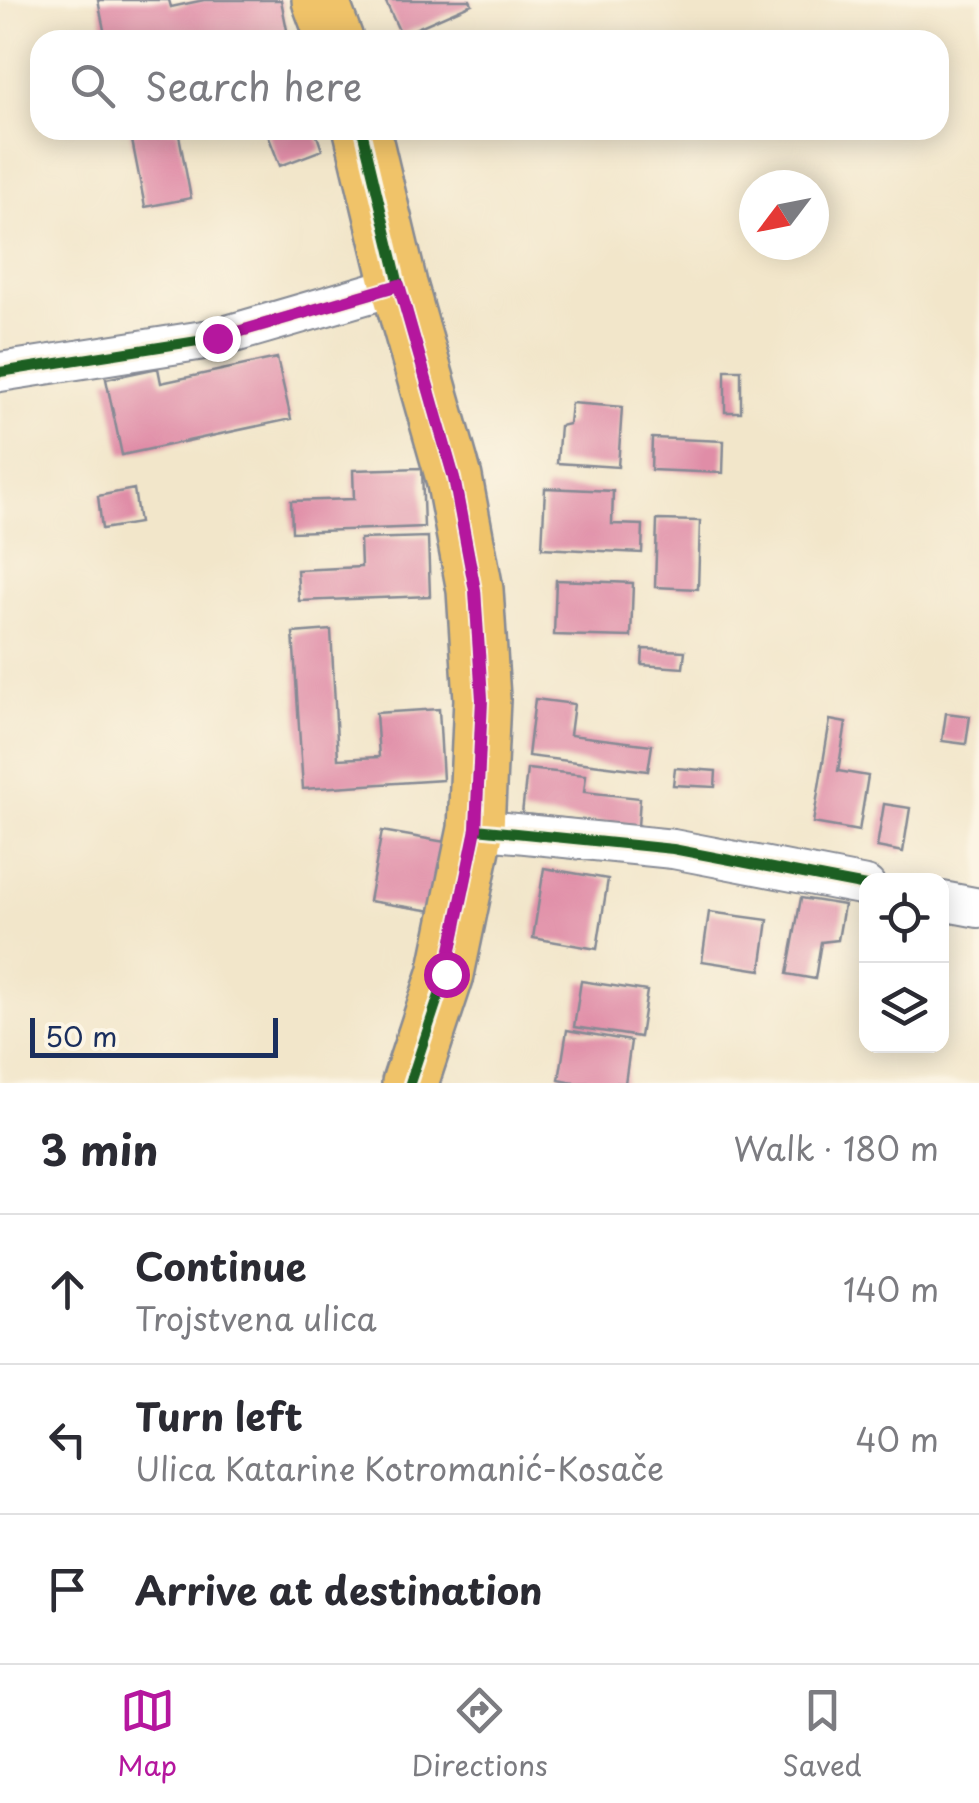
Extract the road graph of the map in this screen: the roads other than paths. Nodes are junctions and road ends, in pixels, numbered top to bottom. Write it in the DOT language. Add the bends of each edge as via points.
graph roads {
  1 [pos="320,0"];
  2 [pos="331,30"];
  3 [pos="364,140"];
  4 [pos="399,285"];
  5 [pos="0,372"];
  6 [pos="476,829"];
  7 [pos="859,885"];
  8 [pos="949,902"];
  9 [pos="979,908"];
  10 [pos="410,1083"];
  1 -- 2 [label="main road"];
  3 -- 4 [label="main road"];
  4 -- 5 [label="street" via="217,338"];
  4 -- 6 [label="main road" via="454,478 475,590 482,699"];
  6 -- 7 [label="street" via="673,849"];
  6 -- 10 [label="main road" via="446,974"];
  8 -- 9 [label="street"];
}
